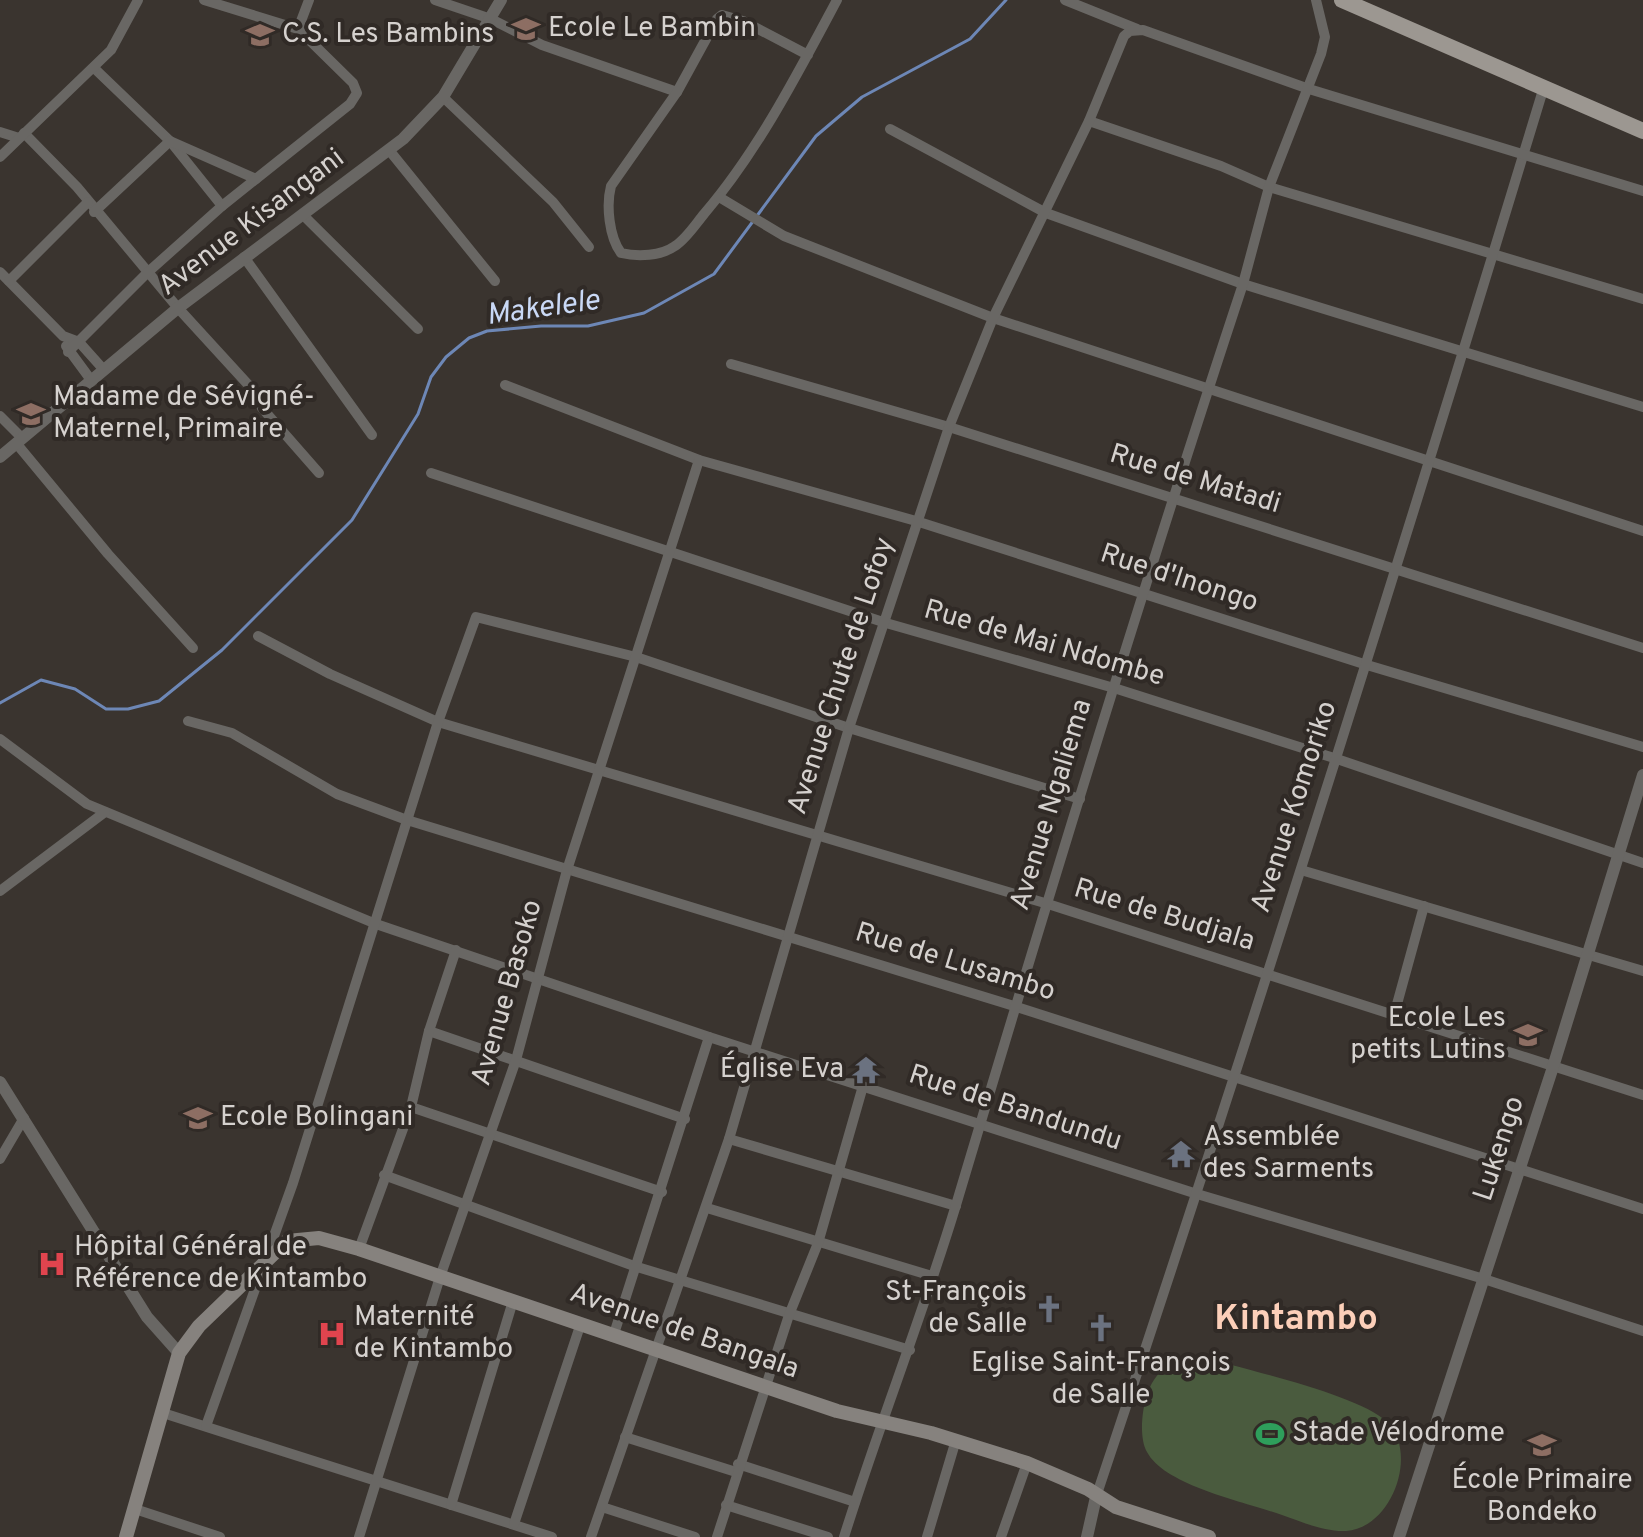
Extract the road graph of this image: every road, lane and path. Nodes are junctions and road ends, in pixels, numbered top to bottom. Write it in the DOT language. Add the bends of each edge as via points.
graph roads {
  1 [pos="204,0"];
  2 [pos="309,0"];
  3 [pos="435,0"];
  4 [pos="501,0"];
  5 [pos="837,0"];
  6 [pos="1065,0"];
  7 [pos="1316,0"];
  8 [pos="1342,0"];
  9 [pos="134,1"];
  10 [pos="491,19"];
  11 [pos="298,29"];
  12 [pos="1137,29"];
  13 [pos="808,55"];
  14 [pos="94,68"];
  15 [pos="1309,89"];
  16 [pos="1543,90"];
  17 [pos="677,92"];
  18 [pos="443,97"];
  19 [pos="1089,121"];
  20 [pos="890,129"];
  21 [pos="1643,131"];
  22 [pos="0,132"];
  23 [pos="22,136"];
  24 [pos="170,141"];
  25 [pos="389,150"];
  26 [pos="1524,155"];
  27 [pos="0,157"];
  28 [pos="256,179"];
  29 [pos="1269,187"];
  30 [pos="1643,191"];
  31 [pos="719,197"];
  32 [pos="222,206"];
  33 [pos="91,207"];
  34 [pos="1046,213"];
  35 [pos="303,215"];
  36 [pos="589,247"];
  37 [pos="1496,252"];
  38 [pos="244,257"];
  39 [pos="0,272"];
  40 [pos="147,273"];
  41 [pos="9,281"];
  42 [pos="495,281"];
  43 [pos="1243,284"];
  44 [pos="1643,299"];
  45 [pos="178,308"];
  46 [pos="993,318"];
  47 [pos="418,329"];
  48 [pos="63,336"];
  49 [pos="79,342"];
  50 [pos="1464,351"];
  51 [pos="68,352"];
  52 [pos="731,364"];
  53 [pos="104,370"];
  54 [pos="91,380"];
  55 [pos="505,385"];
  56 [pos="1208,391"];
  57 [pos="1643,407"];
  58 [pos="0,416"];
  59 [pos="949,427"];
  60 [pos="372,435"];
  61 [pos="18,440"];
  62 [pos="0,457"];
  63 [pos="699,460"];
  64 [pos="1427,461"];
  65 [pos="319,473"];
  66 [pos="431,473"];
  67 [pos="1174,500"];
  68 [pos="916,521"];
  69 [pos="1643,531"];
  70 [pos="670,553"];
  71 [pos="1395,568"];
  72 [pos="1146,592"];
  73 [pos="886,623"];
  74 [pos="258,636"];
  75 [pos="193,648"];
  76 [pos="1643,648"];
  77 [pos="636,657"];
  78 [pos="1367,665"];
  79 [pos="1114,688"];
  80 [pos="188,721"];
  81 [pos="438,722"];
  82 [pos="849,728"];
  83 [pos="0,739"];
  84 [pos="1643,747"];
  85 [pos="1334,758"];
  86 [pos="601,769"];
  87 [pos="1643,775"];
  88 [pos="1080,799"];
  89 [pos="105,812"];
  90 [pos="407,820"];
  91 [pos="816,836"];
  92 [pos="1617,855"];
  93 [pos="1643,863"];
  94 [pos="567,870"];
  95 [pos="1301,870"];
  96 [pos="0,891"];
  97 [pos="1048,904"];
  98 [pos="1424,906"];
  99 [pos="376,924"];
  100 [pos="786,936"];
  101 [pos="456,950"];
  102 [pos="1587,954"];
  103 [pos="1643,971"];
  104 [pos="1267,974"];
  105 [pos="539,978"];
  106 [pos="1014,1006"];
  107 [pos="1394,1015"];
  108 [pos="429,1031"];
  109 [pos="709,1037"];
  110 [pos="753,1051"];
  111 [pos="516,1060"];
  112 [pos="1553,1067"];
  113 [pos="1234,1076"];
  114 [pos="0,1082"];
  115 [pos="863,1086"];
  116 [pos="1643,1095"];
  117 [pos="411,1107"];
  118 [pos="24,1118"];
  119 [pos="685,1119"];
  120 [pos="979,1121"];
  121 [pos="492,1134"];
  122 [pos="729,1139"];
  123 [pos="0,1159"];
  124 [pos="1517,1168"];
  125 [pos="838,1173"];
  126 [pos="384,1175"];
  127 [pos="662,1192"];
  128 [pos="1197,1194"];
  129 [pos="464,1205"];
  130 [pos="956,1206"];
  131 [pos="707,1208"];
  132 [pos="1643,1209"];
  133 [pos="818,1243"];
  134 [pos="359,1249"];
  135 [pos="267,1256"];
  136 [pos="634,1266"];
  137 [pos="932,1276"];
  138 [pos="440,1277"];
  139 [pos="1484,1279"];
  140 [pos="678,1280"];
  141 [pos="513,1301"];
  142 [pos="789,1315"];
  143 [pos="580,1326"];
  144 [pos="1643,1331"];
  145 [pos="613,1337"];
  146 [pos="655,1350"];
  147 [pos="910,1350"];
  148 [pos="179,1353"];
  149 [pos="765,1387"];
  150 [pos="163,1413"];
  151 [pos="882,1423"];
  152 [pos="206,1426"];
  153 [pos="625,1437"];
  154 [pos="956,1440"];
  155 [pos="1027,1463"];
  156 [pos="737,1468"];
  157 [pos="377,1481"];
  158 [pos="1096,1497"];
  159 [pos="855,1502"];
  160 [pos="451,1505"];
  161 [pos="726,1505"];
  162 [pos="602,1507"];
  163 [pos="135,1509"];
  164 [pos="514,1524"];
  165 [pos="126,1537"];
  166 [pos="220,1537"];
  167 [pos="359,1537"];
  168 [pos="552,1537"];
  169 [pos="591,1537"];
  170 [pos="695,1537"];
  171 [pos="717,1537"];
  172 [pos="828,1537"];
  173 [pos="844,1537"];
  174 [pos="927,1537"];
  175 [pos="1001,1537"];
  176 [pos="1087,1537"];
  177 [pos="1209,1537"];
  178 [pos="1399,1537"];
  1 -- 11 [label="street"];
  2 -- 11 [label="street"];
  3 -- 10 [label="street"];
  4 -- 10 [label="street, Avenue Kisangani"];
  5 -- 13 [label="street"];
  6 -- 12 [label="street"];
  7 -- 15 [label="street, Avenue Ngaliema" via="1325,37"];
  8 -- 16 [label="main road"];
  9 -- 14 [label="street" via="120,37"];
  10 -- 17 [label="street" via="542,45"];
  10 -- 18 [label="street, Avenue Kisangani"];
  11 -- 28 [label="street" via="357,93"];
  12 -- 15 [label="street"];
  12 -- 19 [label="street, Avenue Chute de Lofoy" via="1124,36"];
  13 -- 17 [label="street" via="722,15"];
  13 -- 31 [label="street"];
  14 -- 23 [label="street"];
  14 -- 24 [label="street"];
  15 -- 26 [label="street"];
  15 -- 29 [label="street, Avenue Ngaliema"];
  16 -- 21 [label="main road"];
  16 -- 26 [label="street, Avenue Komoriko"];
  17 -- 31 [label="street" via="611,186 615,243 627,254 670,249"];
  18 -- 25 [label="street, Avenue Kisangani"];
  18 -- 36 [label="street" via="553,202"];
  19 -- 29 [label="street"];
  19 -- 34 [label="street, Avenue Chute de Lofoy"];
  20 -- 34 [label="street"];
  22 -- 23 [label="street"];
  23 -- 27 [label="street"];
  23 -- 33 [label="street"];
  24 -- 28 [label="street"];
  24 -- 32 [label="street"];
  24 -- 33 [label="street"];
  25 -- 35 [label="street, Avenue Kisangani"];
  25 -- 42 [label="street"];
  26 -- 30 [label="street"];
  26 -- 37 [label="street, Avenue Komoriko"];
  28 -- 32 [label="street"];
  29 -- 37 [label="street"];
  29 -- 43 [label="street, Avenue Ngaliema"];
  31 -- 46 [label="street" via="766,226"];
  32 -- 40 [label="street"];
  33 -- 40 [label="street"];
  33 -- 41 [label="street"];
  34 -- 43 [label="street"];
  34 -- 46 [label="street, Avenue Chute de Lofoy"];
  35 -- 38 [label="street, Avenue Kisangani"];
  35 -- 47 [label="street"];
  37 -- 44 [label="street"];
  37 -- 50 [label="street, Avenue Komoriko"];
  38 -- 45 [label="street, Avenue Kisangani"];
  38 -- 60 [label="street"];
  39 -- 41 [label="street"];
  40 -- 45 [label="street"];
  40 -- 49 [label="street"];
  41 -- 48 [label="street"];
  43 -- 50 [label="street"];
  43 -- 56 [label="street, Avenue Ngaliema"];
  45 -- 53 [label="street, Avenue Kisangani"];
  45 -- 65 [label="street"];
  46 -- 56 [label="street"];
  46 -- 59 [label="street, Avenue Chute de Lofoy"];
  48 -- 49 [label="street"];
  48 -- 51 [label="street"];
  49 -- 51 [label="street"];
  49 -- 53 [label="street"];
  50 -- 57 [label="street"];
  50 -- 64 [label="street, Avenue Komoriko"];
  51 -- 54 [label="street"];
  52 -- 59 [label="street, Rue de Matadi"];
  53 -- 54 [label="street, Avenue Kisangani"];
  54 -- 61 [label="street, Avenue Kisangani"];
  55 -- 63 [label="street, Rue d'Inongo"];
  56 -- 64 [label="street"];
  56 -- 67 [label="street, Avenue Ngaliema"];
  58 -- 61 [label="street"];
  59 -- 67 [label="street, Rue de Matadi"];
  59 -- 68 [label="street, Avenue Chute de Lofoy"];
  61 -- 62 [label="street, Avenue Kisangani"];
  61 -- 75 [label="street" via="100,545"];
  63 -- 68 [label="street, Rue d'Inongo"];
  63 -- 70 [label="street, Avenue Basoko"];
  64 -- 69 [label="street"];
  64 -- 71 [label="street, Avenue Komoriko"];
  66 -- 70 [label="street, Rue de Mai Ndombe"];
  67 -- 71 [label="street, Rue de Matadi"];
  67 -- 72 [label="street, Avenue Ngaliema"];
  68 -- 72 [label="street, Rue d'Inongo"];
  68 -- 73 [label="street, Avenue Chute de Lofoy"];
  70 -- 73 [label="street, Rue de Mai Ndombe"];
  70 -- 77 [label="street, Avenue Basoko"];
  71 -- 76 [label="street, Rue de Matadi"];
  71 -- 78 [label="street, Avenue Komoriko"];
  72 -- 78 [label="street, Rue d'Inongo"];
  72 -- 79 [label="street, Avenue Ngaliema"];
  73 -- 79 [label="street, Rue de Mai Ndombe"];
  73 -- 82 [label="street, Avenue Chute de Lofoy"];
  74 -- 81 [label="street, Rue de Budjala"];
  77 -- 81 [label="street" via="476,617"];
  77 -- 82 [label="street"];
  77 -- 86 [label="street, Avenue Basoko"];
  78 -- 84 [label="street, Rue d'Inongo"];
  78 -- 85 [label="street, Avenue Komoriko"];
  79 -- 85 [label="street, Rue de Mai Ndombe"];
  79 -- 88 [label="street, Avenue Ngaliema"];
  80 -- 90 [label="street, Rue de Lusambo" via="232,733 337,794"];
  81 -- 86 [label="street, Rue de Budjala"];
  81 -- 90 [label="street"];
  82 -- 88 [label="street"];
  82 -- 91 [label="street, Avenue Chute de Lofoy"];
  83 -- 89 [label="street, Rue de Bandundu" via="64,789"];
  85 -- 92 [label="street, Rue de Mai Ndombe"];
  85 -- 95 [label="street, Avenue Komoriko"];
  86 -- 91 [label="street, Rue de Budjala"];
  86 -- 94 [label="street, Avenue Basoko"];
  87 -- 92 [label="street, Lukengo"];
  88 -- 97 [label="street, Avenue Ngaliema"];
  89 -- 96 [label="street"];
  89 -- 99 [label="street, Rue de Bandundu"];
  90 -- 94 [label="street, Rue de Lusambo"];
  90 -- 99 [label="street"];
  91 -- 97 [label="street, Rue de Budjala"];
  91 -- 100 [label="street, Avenue Chute de Lofoy"];
  92 -- 93 [label="street, Rue de Mai Ndombe"];
  92 -- 102 [label="street, Lukengo"];
  94 -- 100 [label="street, Rue de Lusambo"];
  94 -- 105 [label="street, Avenue Basoko"];
  95 -- 98 [label="street"];
  95 -- 104 [label="street, Avenue Komoriko"];
  97 -- 104 [label="street, Rue de Budjala"];
  97 -- 106 [label="street, Avenue Ngaliema"];
  98 -- 102 [label="street"];
  98 -- 107 [label="street"];
  99 -- 101 [label="street, Rue de Bandundu"];
  99 -- 135 [label="street"];
  100 -- 106 [label="street, Rue de Lusambo"];
  100 -- 110 [label="street, Avenue Chute de Lofoy"];
  101 -- 105 [label="street, Rue de Bandundu"];
  101 -- 108 [label="street"];
  102 -- 103 [label="street"];
  102 -- 112 [label="street, Lukengo"];
  104 -- 107 [label="street, Rue de Budjala"];
  104 -- 113 [label="street, Avenue Komoriko"];
  105 -- 109 [label="street, Rue de Bandundu"];
  105 -- 111 [label="street, Avenue Basoko"];
  106 -- 113 [label="street, Rue de Lusambo"];
  106 -- 120 [label="street, Avenue Ngaliema"];
  107 -- 112 [label="street, Rue de Budjala"];
  108 -- 111 [label="street"];
  108 -- 117 [label="street"];
  109 -- 110 [label="street, Rue de Bandundu"];
  109 -- 119 [label="street"];
  110 -- 115 [label="street, Rue de Bandundu"];
  110 -- 122 [label="street, Avenue Chute de Lofoy"];
  111 -- 119 [label="street"];
  111 -- 121 [label="street, Avenue Basoko"];
  112 -- 116 [label="street, Rue de Budjala"];
  112 -- 124 [label="street, Lukengo"];
  113 -- 124 [label="street, Rue de Lusambo"];
  113 -- 128 [label="street, Avenue Komoriko"];
  114 -- 118 [label="street"];
  115 -- 120 [label="street, Rue de Bandundu"];
  115 -- 125 [label="street"];
  117 -- 121 [label="street"];
  117 -- 126 [label="street"];
  118 -- 123 [label="street"];
  118 -- 148 [label="street" via="147,1317"];
  119 -- 127 [label="street"];
  120 -- 128 [label="street, Rue de Bandundu"];
  120 -- 130 [label="street, Avenue Ngaliema"];
  121 -- 127 [label="street"];
  121 -- 129 [label="street, Avenue Basoko"];
  122 -- 125 [label="street"];
  122 -- 131 [label="street, Avenue Chute de Lofoy"];
  124 -- 132 [label="street, Rue de Lusambo"];
  124 -- 139 [label="street, Lukengo"];
  125 -- 130 [label="street"];
  125 -- 133 [label="street"];
  126 -- 129 [label="street"];
  126 -- 134 [label="street"];
  127 -- 136 [label="street"];
  128 -- 139 [label="street, Rue de Bandundu"];
  128 -- 158 [label="street, Avenue Komoriko"];
  129 -- 136 [label="street"];
  129 -- 138 [label="street, Avenue Basoko"];
  130 -- 137 [label="street, Avenue Ngaliema"];
  131 -- 133 [label="street"];
  131 -- 140 [label="street, Avenue Chute de Lofoy"];
  133 -- 137 [label="street"];
  133 -- 142 [label="street"];
  134 -- 135 [label="main road, Avenue de Bangala" via="302,1237"];
  134 -- 138 [label="main road, Avenue de Bangala"];
  135 -- 148 [label="main road, Avenue de Bangala"];
  135 -- 152 [label="street"];
  136 -- 140 [label="street"];
  136 -- 145 [label="street"];
  137 -- 147 [label="street, Avenue Ngaliema"];
  138 -- 141 [label="main road, Avenue de Bangala"];
  138 -- 157 [label="street, Avenue Basoko"];
  139 -- 144 [label="street, Rue de Bandundu"];
  139 -- 178 [label="street, Lukengo"];
  140 -- 142 [label="street"];
  140 -- 146 [label="street, Avenue Chute de Lofoy"];
  141 -- 143 [label="main road, Avenue de Bangala"];
  141 -- 160 [label="street"];
  142 -- 147 [label="street"];
  142 -- 149 [label="street"];
  143 -- 145 [label="main road, Avenue de Bangala"];
  143 -- 164 [label="street"];
  145 -- 146 [label="main road, Avenue de Bangala"];
  146 -- 149 [label="main road, Avenue de Bangala"];
  146 -- 153 [label="street, Avenue Chute de Lofoy"];
  147 -- 151 [label="street, Avenue Ngaliema"];
  148 -- 150 [label="main road"];
  149 -- 151 [label="main road, Avenue de Bangala"];
  149 -- 156 [label="street"];
  150 -- 152 [label="street"];
  150 -- 163 [label="main road"];
  151 -- 154 [label="main road, Avenue de Bangala"];
  151 -- 159 [label="street, Avenue Ngaliema"];
  152 -- 157 [label="street"];
  153 -- 156 [label="street"];
  153 -- 162 [label="street, Avenue Chute de Lofoy"];
  154 -- 155 [label="main road, Avenue de Bangala"];
  154 -- 174 [label="street"];
  155 -- 158 [label="main road, Avenue de Bangala"];
  155 -- 175 [label="street"];
  156 -- 159 [label="street"];
  156 -- 161 [label="street"];
  157 -- 160 [label="street"];
  157 -- 167 [label="street, Avenue Basoko"];
  158 -- 176 [label="street, Avenue Komoriko"];
  158 -- 177 [label="main road, Avenue de Bangala"];
  159 -- 173 [label="street, Avenue Ngaliema"];
  160 -- 164 [label="street"];
  161 -- 171 [label="street"];
  161 -- 172 [label="street"];
  162 -- 169 [label="street, Avenue Chute de Lofoy"];
  162 -- 170 [label="street"];
  163 -- 165 [label="main road"];
  163 -- 166 [label="street"];
  164 -- 168 [label="street"];
}
